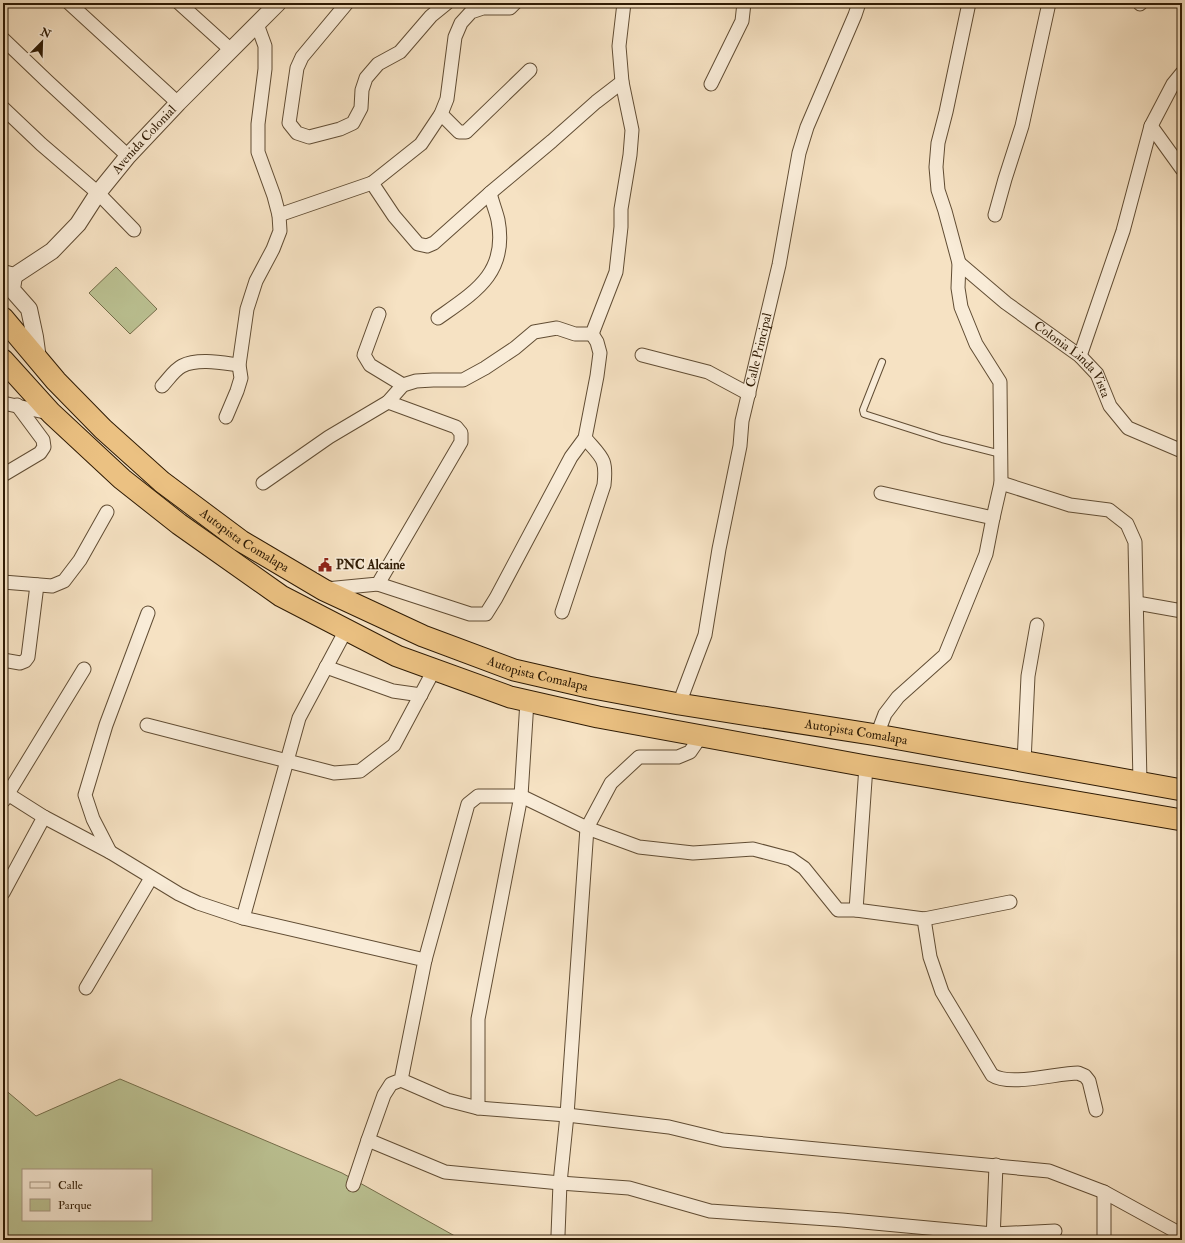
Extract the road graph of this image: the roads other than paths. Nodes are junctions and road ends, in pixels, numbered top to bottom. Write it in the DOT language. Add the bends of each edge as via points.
graph roads {
  1 [pos="69,3"];
  2 [pos="179,3"];
  3 [pos="278,3"];
  4 [pos="347,3"];
  5 [pos="448,3"];
  6 [pos="515,3"];
  7 [pos="624,3"];
  8 [pos="744,3"];
  9 [pos="859,3"];
  10 [pos="969,3"];
  11 [pos="1049,3"];
  12 [pos="496,6"];
  13 [pos="257,24"];
  14 [pos="3,39"];
  15 [pos="231,50"];
  16 [pos="530,70"];
  17 [pos="1182,73"];
  18 [pos="622,82"];
  19 [pos="711,84"];
  20 [pos="178,103"];
  21 [pos="3,108"];
  22 [pos="441,114"];
  23 [pos="1151,126"];
  24 [pos="128,156"];
  25 [pos="1182,169"];
  26 [pos="372,183"];
  27 [pos="98,193"];
  28 [pos="490,194"];
  29 [pos="279,215"];
  30 [pos="995,215"];
  31 [pos="134,230"];
  32 [pos="959,263"];
  33 [pos="8,275"];
  34 [pos="379,314"];
  35 [pos="3,318"];
  36 [pos="438,318"];
  37 [pos="592,334"];
  38 [pos="642,354"];
  39 [pos="1080,356"];
  40 [pos="38,359"];
  41 [pos="3,360"];
  42 [pos="882,362"];
  43 [pos="239,365"];
  44 [pos="403,385"];
  45 [pos="162,386"];
  46 [pos="749,394"];
  47 [pos="388,402"];
  48 [pos="3,403"];
  49 [pos="17,406"];
  50 [pos="51,413"];
  51 [pos="226,417"];
  52 [pos="585,438"];
  53 [pos="1182,451"];
  54 [pos="1001,454"];
  55 [pos="3,475"];
  56 [pos="263,483"];
  57 [pos="1001,483"];
  58 [pos="881,494"];
  59 [pos="107,512"];
  60 [pos="993,518"];
  61 [pos="3,582"];
  62 [pos="378,584"];
  63 [pos="37,585"];
  64 [pos="324,590"];
  65 [pos="1137,603"];
  66 [pos="1182,611"];
  67 [pos="562,612"];
  68 [pos="148,613"];
  69 [pos="1037,625"];
  70 [pos="346,630"];
  71 [pos="3,660"];
  72 [pos="326,667"];
  73 [pos="84,669"];
  74 [pos="434,670"];
  75 [pos="421,695"];
  76 [pos="527,701"];
  77 [pos="679,704"];
  78 [pos="148,726"];
  79 [pos="877,735"];
  80 [pos="701,736"];
  81 [pos="288,762"];
  82 [pos="1024,762"];
  83 [pos="866,766"];
  84 [pos="1140,783"];
  85 [pos="1182,790"];
  86 [pos="5,796"];
  87 [pos="521,796"];
  88 [pos="44,817"];
  89 [pos="1182,820"];
  90 [pos="587,828"];
  91 [pos="110,852"];
  92 [pos="151,878"];
  93 [pos="3,894"];
  94 [pos="1010,902"];
  95 [pos="856,910"];
  96 [pos="243,918"];
  97 [pos="924,919"];
  98 [pos="425,960"];
  99 [pos="86,988"];
  100 [pos="401,1080"];
  101 [pos="478,1108"];
  102 [pos="1096,1110"];
  103 [pos="567,1115"];
  104 [pos="368,1140"];
  105 [pos="996,1165"];
  106 [pos="560,1183"];
  107 [pos="353,1185"];
  108 [pos="1104,1192"];
  109 [pos="1055,1231"];
  110 [pos="1182,1233"];
  111 [pos="558,1235"];
  112 [pos="993,1237"];
  113 [pos="1104,1240"];
  1 -- 20 [label="street"];
  2 -- 15 [label="street"];
  3 -- 13 [label="street, Avenida Colonial"];
  4 -- 5 [label="street" via="302,57 297,68 289,123 297,133 309,137 353,123 361,108 366,78 378,64 400,52 431,16"];
  6 -- 12 [label="street" via="510,8"];
  7 -- 18 [label="street" via="619,46"];
  8 -- 19 [label="street" via="742,21"];
  9 -- 46 [label="street, Calle Principal" via="807,127 799,153 779,265"];
  10 -- 32 [label="street" via="938,143 936,167 938,190"];
  11 -- 30 [label="street" via="1022,126"];
  12 -- 22 [label="street" via="471,12 461,23 455,37 447,99"];
  13 -- 15 [label="street, Avenida Colonial"];
  13 -- 29 [label="street" via="265,46 266,69 258,124 258,152"];
  14 -- 24 [label="street"];
  15 -- 20 [label="street, Avenida Colonial"];
  16 -- 22 [label="street" via="466,132 459,132"];
  17 -- 23 [label="street"];
  18 -- 28 [label="street"];
  18 -- 37 [label="street" via="632,130 630,155 621,208 616,272"];
  20 -- 24 [label="street, Avenida Colonial"];
  21 -- 27 [label="street"];
  22 -- 26 [label="street" via="421,144"];
  23 -- 25 [label="street"];
  23 -- 39 [label="street" via="1123,231"];
  24 -- 27 [label="street, Avenida Colonial"];
  26 -- 28 [label="street" via="394,216 422,246 434,243"];
  26 -- 29 [label="street"];
  27 -- 31 [label="street"];
  27 -- 33 [label="street, Avenida Colonial" via="78,224 52,251"];
  28 -- 36 [label="street" via="498,220 500,240 496,262 488,277 474,292"];
  29 -- 43 [label="street" via="280,231 256,281 247,309"];
  32 -- 39 [label="street, Colonia Linda Vista" via="1006,303"];
  32 -- 54 [label="street" via="958,288 961,307 976,344 1000,382"];
  33 -- 40 [label="street, Avenida Colonial" via="12,289 29,309"];
  34 -- 44 [label="street" via="364,355 370,365"];
  35 -- 40 [label="highway, Autopista Comalapa"];
  37 -- 44 [label="street" via="575,334 557,328 534,332 515,348 463,380 434,380"];
  37 -- 52 [label="street" via="600,353"];
  38 -- 46 [label="street" via="708,372"];
  39 -- 53 [label="street, Colonia Linda Vista" via="1097,374 1110,406 1128,428"];
  40 -- 64 [label="highway, Autopista Comalapa" via="103,429 162,482 241,541"];
  41 -- 50 [label="highway, Autopista Comalapa"];
  42 -- 54 [label="lane" via="863,410 864,414 942,439"];
  43 -- 45 [label="street" via="211,362 182,366"];
  43 -- 51 [label="street" via="241,378 238,391"];
  44 -- 47 [label="street"];
  46 -- 77 [label="street, Calle Principal" via="742,421 740,446 705,635"];
  47 -- 56 [label="street" via="329,437"];
  47 -- 62 [label="street" via="456,427 461,433 461,442"];
  48 -- 49 [label="street"];
  49 -- 50 [label="street"];
  49 -- 55 [label="street" via="43,440 44,447 40,453"];
  50 -- 70 [label="highway, Autopista Comalapa" via="122,479 179,524 281,596"];
  52 -- 62 [label="street" via="571,457 486,614 470,614"];
  52 -- 67 [label="street" via="603,458 604,485"];
  54 -- 57 [label="street"];
  57 -- 60 [label="street"];
  57 -- 65 [label="street" via="1070,505 1109,510 1127,524 1135,542"];
  58 -- 60 [label="street"];
  59 -- 63 [label="street" via="80,560 64,581 52,586"];
  60 -- 79 [label="street" via="986,554 945,655 898,697 885,714"];
  61 -- 63 [label="street"];
  62 -- 64 [label="street"];
  63 -- 71 [label="street" via="28,657 20,663"];
  64 -- 77 [label="highway, Autopista Comalapa" via="423,636 514,670"];
  65 -- 66 [label="street"];
  65 -- 84 [label="street"];
  68 -- 91 [label="street" via="106,725 85,795"];
  69 -- 82 [label="street" via="1028,676"];
  70 -- 72 [label="street"];
  70 -- 74 [label="highway, Autopista Comalapa" via="397,656"];
  72 -- 75 [label="street" via="393,691"];
  72 -- 81 [label="street" via="299,718"];
  73 -- 86 [label="street"];
  74 -- 75 [label="street"];
  74 -- 76 [label="highway, Autopista Comalapa"];
  75 -- 81 [label="street" via="394,745 360,771 334,773"];
  76 -- 80 [label="highway, Autopista Comalapa"];
  76 -- 87 [label="street"];
  77 -- 79 [label="highway, Autopista Comalapa"];
  78 -- 81 [label="street"];
  79 -- 82 [label="highway, Autopista Comalapa"];
  80 -- 83 [label="highway, Autopista Comalapa"];
  80 -- 90 [label="street" via="690,752 678,757 639,757 611,783"];
  81 -- 96 [label="street"];
  82 -- 84 [label="highway, Autopista Comalapa"];
  83 -- 89 [label="highway, Autopista Comalapa"];
  83 -- 95 [label="street"];
  84 -- 85 [label="highway, Autopista Comalapa"];
  86 -- 88 [label="street"];
  87 -- 90 [label="street"];
  87 -- 98 [label="street" via="478,796 468,804"];
  87 -- 101 [label="street" via="478,1019"];
  88 -- 91 [label="street"];
  88 -- 93 [label="street"];
  90 -- 95 [label="street" via="640,847 693,853 753,849 791,859 804,868 838,910"];
  90 -- 103 [label="street"];
  91 -- 92 [label="street"];
  92 -- 96 [label="street" via="198,903"];
  92 -- 99 [label="street"];
  94 -- 97 [label="street"];
  95 -- 97 [label="street"];
  96 -- 98 [label="street"];
  97 -- 102 [label="street" via="930,957 942,992 992,1075 1001,1079 1034,1079 1078,1073 1089,1080"];
  98 -- 100 [label="street"];
  100 -- 101 [label="street" via="447,1100"];
  100 -- 104 [label="street" via="390,1084"];
  101 -- 103 [label="street"];
  103 -- 105 [label="street" via="669,1127 723,1140"];
  103 -- 106 [label="street"];
  104 -- 106 [label="street" via="445,1172"];
  104 -- 107 [label="street"];
  105 -- 108 [label="street" via="1049,1171"];
  105 -- 112 [label="street"];
  106 -- 111 [label="street"];
  106 -- 112 [label="street" via="629,1188 710,1211 842,1220"];
  108 -- 110 [label="street"];
  108 -- 113 [label="street"];
  109 -- 112 [label="street"];
}
